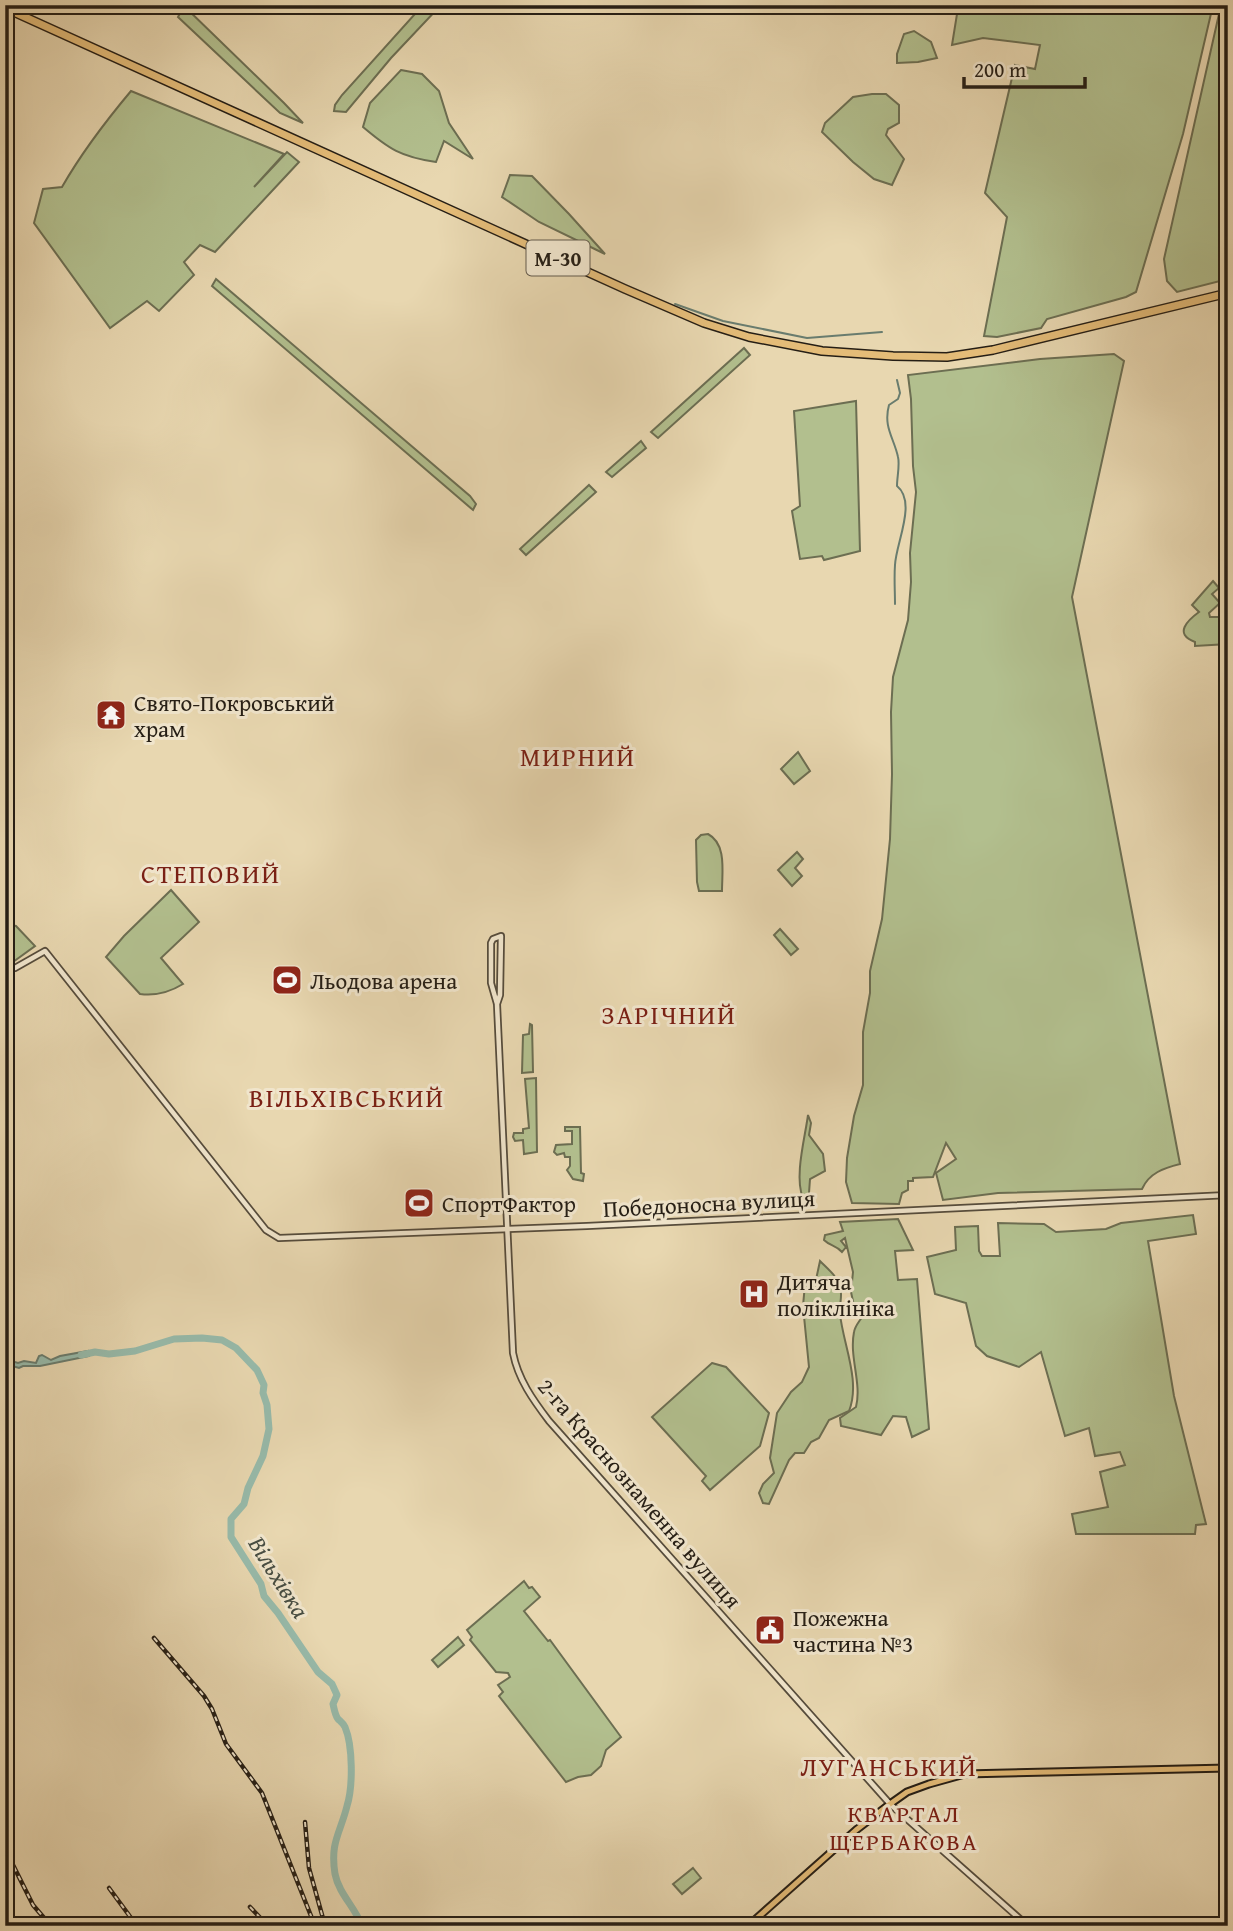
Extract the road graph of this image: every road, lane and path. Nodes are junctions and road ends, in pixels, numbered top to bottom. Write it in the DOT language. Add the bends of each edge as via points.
graph roads {
  1 [pos="5,8"];
  2 [pos="1228,293"];
  3 [pos="5,968"];
  4 [pos="497,1004"];
  5 [pos="1228,1195"];
  6 [pos="507,1230"];
  7 [pos="1228,1768"];
  8 [pos="890,1804"];
  9 [pos="748,1926"];
  10 [pos="1028,1926"];
  1 -- 2 [label="highway, М-30" via="625,289 749,337 822,351 947,357 1041,340"];
  3 -- 6 [label="street, Победоносна вулиця" via="15,968 45,951 266,1230 279,1238"];
  4 -- 4 [label="street, 2-га Краснознаменна вулиця" via="500,995 501,936 491,943 491,984"];
  4 -- 6 [label="street, 2-га Краснознаменна вулиця"];
  5 -- 6 [label="street, Победоносна вулиця"];
  6 -- 8 [label="street, 2-га Краснознаменна вулиця" via="513,1353 520,1377 538,1406"];
  7 -- 8 [label="main road" via="965,1774 907,1792"];
  8 -- 9 [label="main road"];
  8 -- 10 [label="street, 2-га Краснознаменна вулиця"];
}
